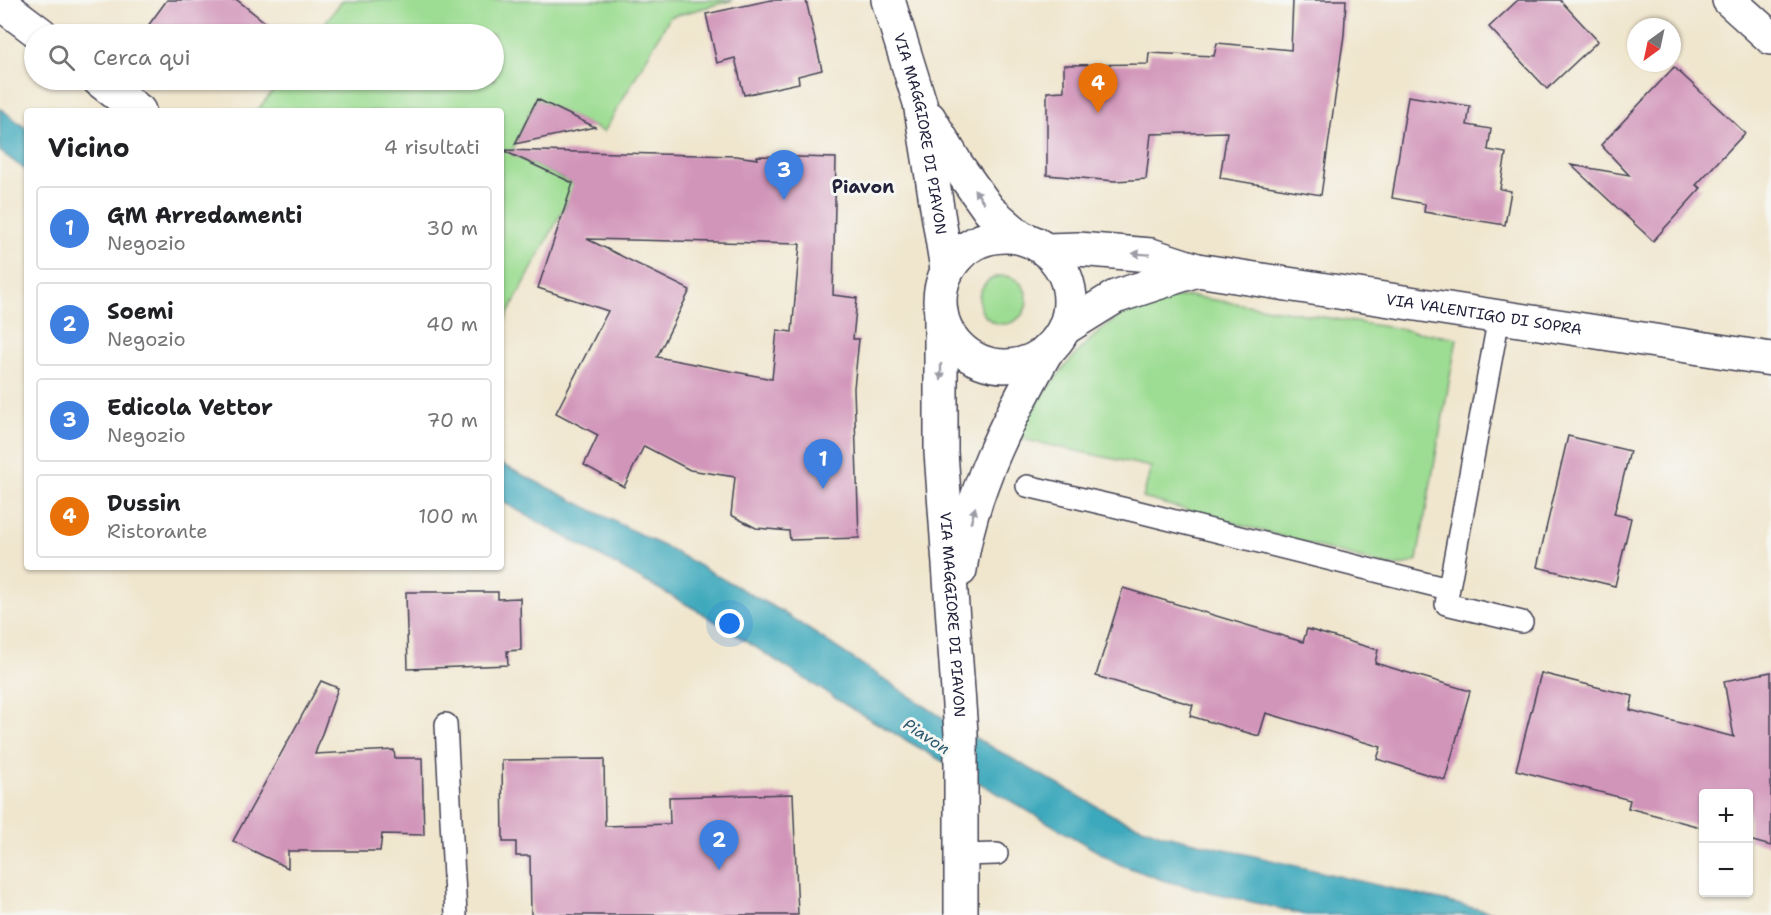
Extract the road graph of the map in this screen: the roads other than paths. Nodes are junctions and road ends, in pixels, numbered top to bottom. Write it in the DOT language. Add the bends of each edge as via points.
graph roads {
  1 [pos="888,0"];
  2 [pos="1729,0"];
  3 [pos="0,3"];
  4 [pos="28,24"];
  5 [pos="1771,38"];
  6 [pos="112,90"];
  7 [pos="920,103"];
  8 [pos="135,108"];
  9 [pos="1033,244"];
  10 [pos="947,269"];
  11 [pos="1197,270"];
  12 [pos="941,313"];
  13 [pos="1499,317"];
  14 [pos="1056,339"];
  15 [pos="1771,358"];
  16 [pos="1027,486"];
  17 [pos="1448,589"];
  18 [pos="954,614"];
  19 [pos="1522,622"];
  20 [pos="446,724"];
  21 [pos="997,854"];
  22 [pos="961,855"];
  23 [pos="456,915"];
  24 [pos="961,915"];
  1 -- 7 [label="main road, VIA MAGGIORE DI PIAVON"];
  2 -- 5 [label="main road"];
  3 -- 4 [label="main road"];
  6 -- 8 [label="main road"];
  9 -- 7 [label="main road, one-way" via="989,210"];
  7 -- 10 [label="main road, VIA MAGGIORE DI PIAVON"];
  9 -- 10 [label="main road" via="999,236 979,241 960,253"];
  11 -- 9 [label="main road, VIA VALENTIGO DI SOPRA, one-way" via="1151,255"];
  9 -- 14 [label="main road" via="1060,266 1069,286 1070,307"];
  10 -- 12 [label="main road, VIA MAGGIORE DI PIAVON" via="940,291"];
  11 -- 13 [label="main road, VIA VALENTIGO DI SOPRA"];
  11 -- 14 [label="main road, VIA VALENTIGO DI SOPRA" via="1115,297"];
  12 -- 14 [label="main road, VIA MAGGIORE DI PIAVON" via="949,334 964,351 984,362 1006,366 1028,362"];
  12 -- 18 [label="main road, VIA MAGGIORE DI PIAVON, one-way" via="940,452"];
  13 -- 15 [label="main road, VIA VALENTIGO DI SOPRA"];
  13 -- 17 [label="lane"];
  18 -- 14 [label="main road, one-way" via="961,558 990,463 1025,390"];
  16 -- 17 [label="lane"];
  17 -- 19 [label="lane" via="1446,604"];
  18 -- 22 [label="main road, VIA MAGGIORE DI PIAVON" via="960,706"];
  20 -- 23 [label="lane"];
  21 -- 22 [label="lane"];
  22 -- 24 [label="main road, VIA MAGGIORE DI PIAVON"];
}
